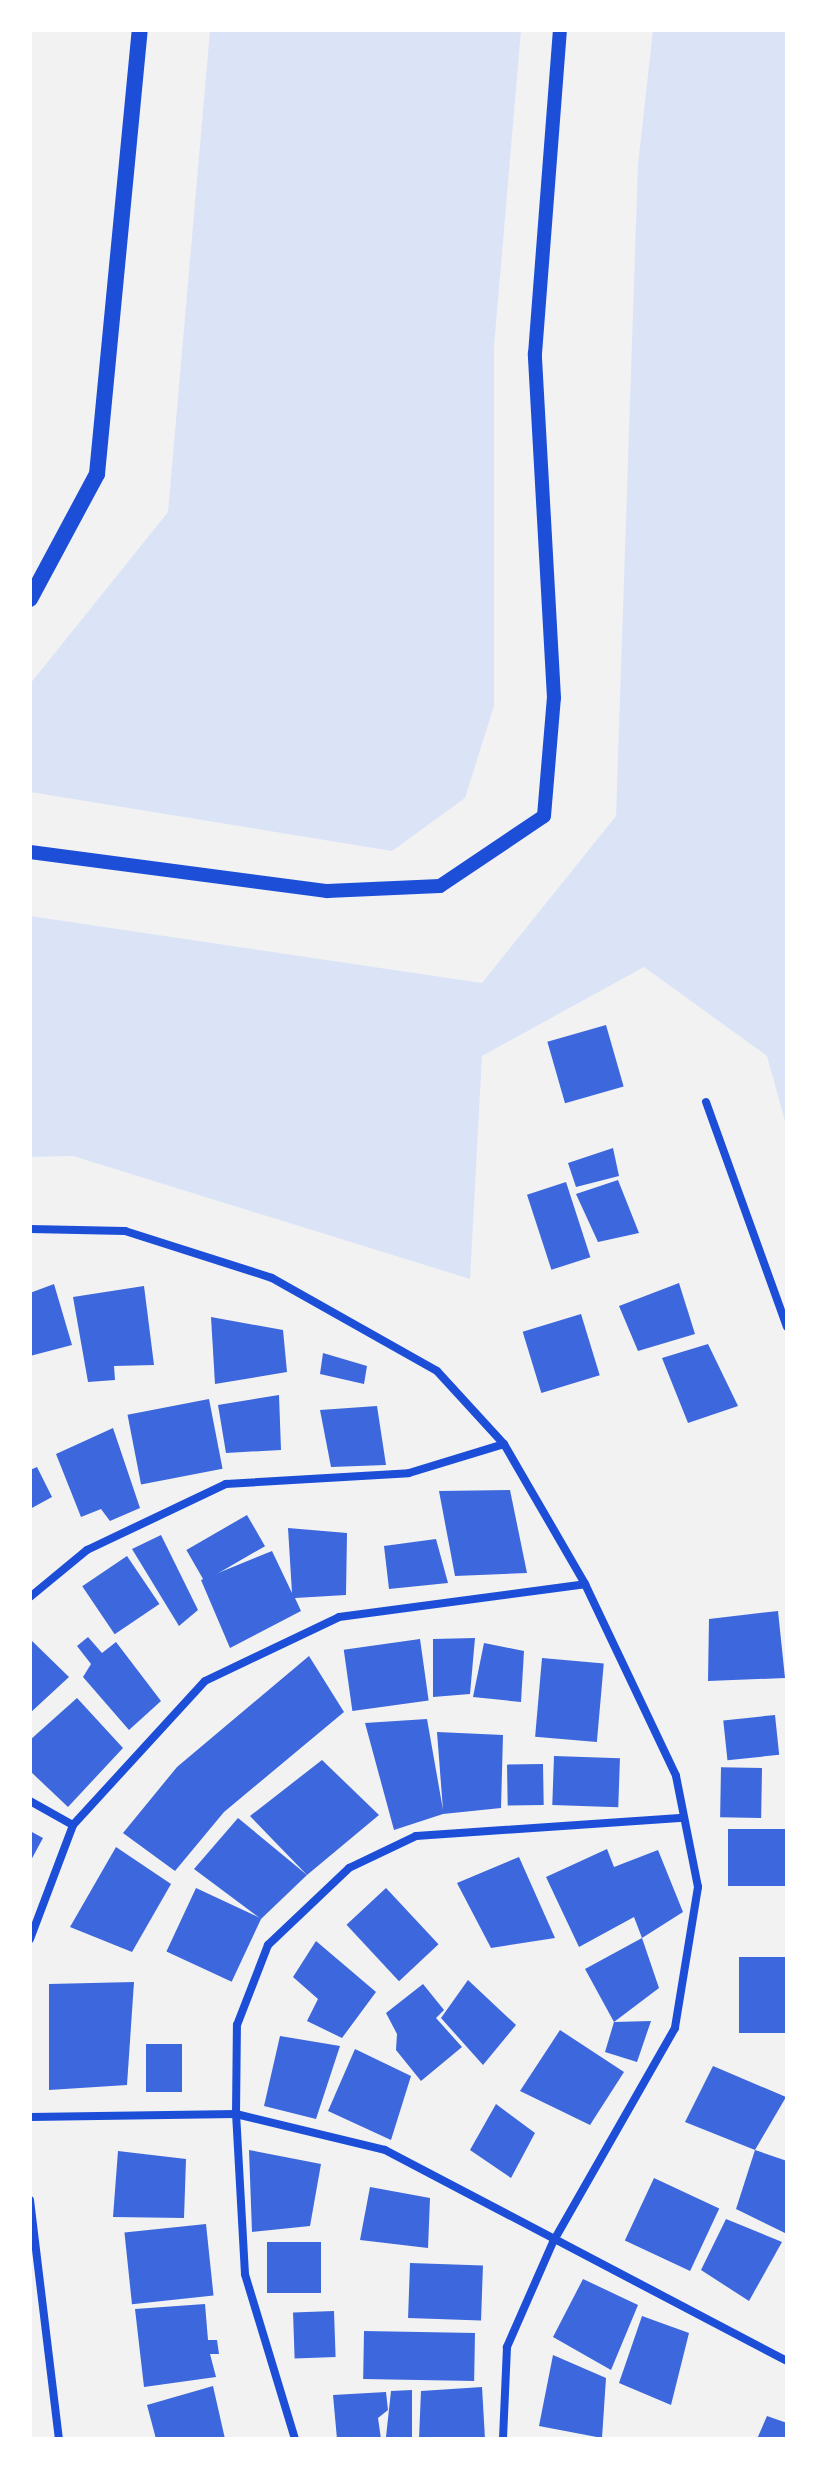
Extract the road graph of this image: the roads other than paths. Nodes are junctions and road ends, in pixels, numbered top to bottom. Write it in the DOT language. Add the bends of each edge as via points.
graph roads {
  1 [pos="140,30"];
  2 [pos="560,30"];
  3 [pos="30,599"];
  4 [pos="30,852"];
  5 [pos="706,1102"];
  6 [pos="30,1229"];
  7 [pos="787,1327"];
  8 [pos="504,1444"];
  9 [pos="585,1584"];
  10 [pos="30,1597"];
  11 [pos="30,1801"];
  12 [pos="683,1818"];
  13 [pos="73,1825"];
  14 [pos="30,1939"];
  15 [pos="236,2114"];
  16 [pos="30,2117"];
  17 [pos="30,2200"];
  18 [pos="32,2239"];
  19 [pos="553,2242"];
  20 [pos="787,2361"];
  21 [pos="59,2439"];
  22 [pos="295,2439"];
  23 [pos="503,2439"];
  1 -- 3 [label="main road" via="97,474"];
  2 -- 4 [label="street" via="535,354 554,698 544,816 440,886 327,891"];
  5 -- 7 [label="street"];
  6 -- 8 [label="street" via="125,1231 272,1278 437,1371"];
  8 -- 9 [label="street"];
  8 -- 10 [label="street" via="409,1473 226,1484 87,1550"];
  9 -- 12 [label="street" via="676,1776"];
  9 -- 13 [label="street" via="339,1617 205,1681"];
  11 -- 13 [label="street"];
  12 -- 15 [label="street" via="416,1836 349,1868 268,1945 237,2025"];
  12 -- 19 [label="street" via="698,1887 675,2028"];
  13 -- 14 [label="street"];
  15 -- 16 [label="street"];
  15 -- 19 [label="street" via="385,2150"];
  15 -- 22 [label="street" via="245,2274"];
  17 -- 18 [label="street"];
  18 -- 21 [label="street"];
  19 -- 20 [label="street"];
  19 -- 23 [label="street" via="507,2347"];
}
